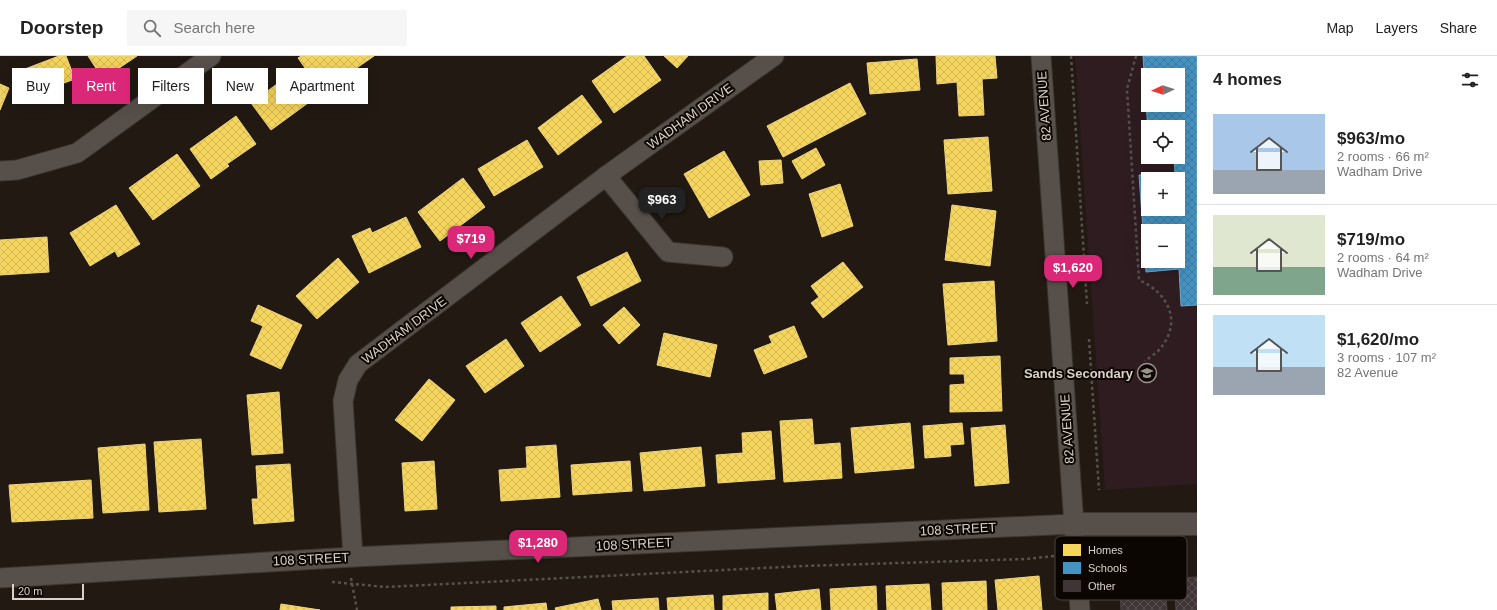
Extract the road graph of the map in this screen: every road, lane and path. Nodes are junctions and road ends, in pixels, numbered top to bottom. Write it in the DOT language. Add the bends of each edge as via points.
graph roads {
  1 [pos="211,56"];
  2 [pos="774,56"];
  3 [pos="1041,56"];
  4 [pos="1071,56"];
  5 [pos="1136,56"];
  6 [pos="0,171"];
  7 [pos="606,176"];
  8 [pos="723,257"];
  9 [pos="1087,304"];
  10 [pos="1089,339"];
  11 [pos="1145,361"];
  12 [pos="1099,490"];
  13 [pos="1074,524"];
  14 [pos="1197,524"];
  15 [pos="1075,536"];
  16 [pos="1054,564"];
  17 [pos="352,566"];
  18 [pos="0,578"];
  19 [pos="330,582"];
  20 [pos="351,584"];
  21 [pos="1079,600"];
  22 [pos="357,610"];
  23 [pos="1080,610"];
  1 -- 6 [label="street" via="77,153 17,170"];
  2 -- 7 [label="street, WADHAM DRIVE"];
  3 -- 13 [label="street, 82 AVENUE"];
  4 -- 9 [label="path"];
  5 -- 11 [label="path" via="1127,89 1139,280 1150,284 1162,294 1169,306 1172,319 1168,336 1159,350"];
  7 -- 8 [label="street" via="668,252"];
  7 -- 17 [label="street, WADHAM DRIVE" via="358,364 348,380 343,402"];
  10 -- 12 [label="path"];
  13 -- 14 [label="street, 108 STREET"];
  13 -- 15 [label="street, 82 AVENUE"];
  13 -- 17 [label="street, 108 STREET"];
  16 -- 20 [label="path" via="1054,556 386,588"];
  17 -- 18 [label="street, 108 STREET"];
  17 -- 20 [label="path"];
  19 -- 20 [label="path"];
  20 -- 22 [label="path"];
  21 -- 23 [label="street, 82 AVENUE"];
}
